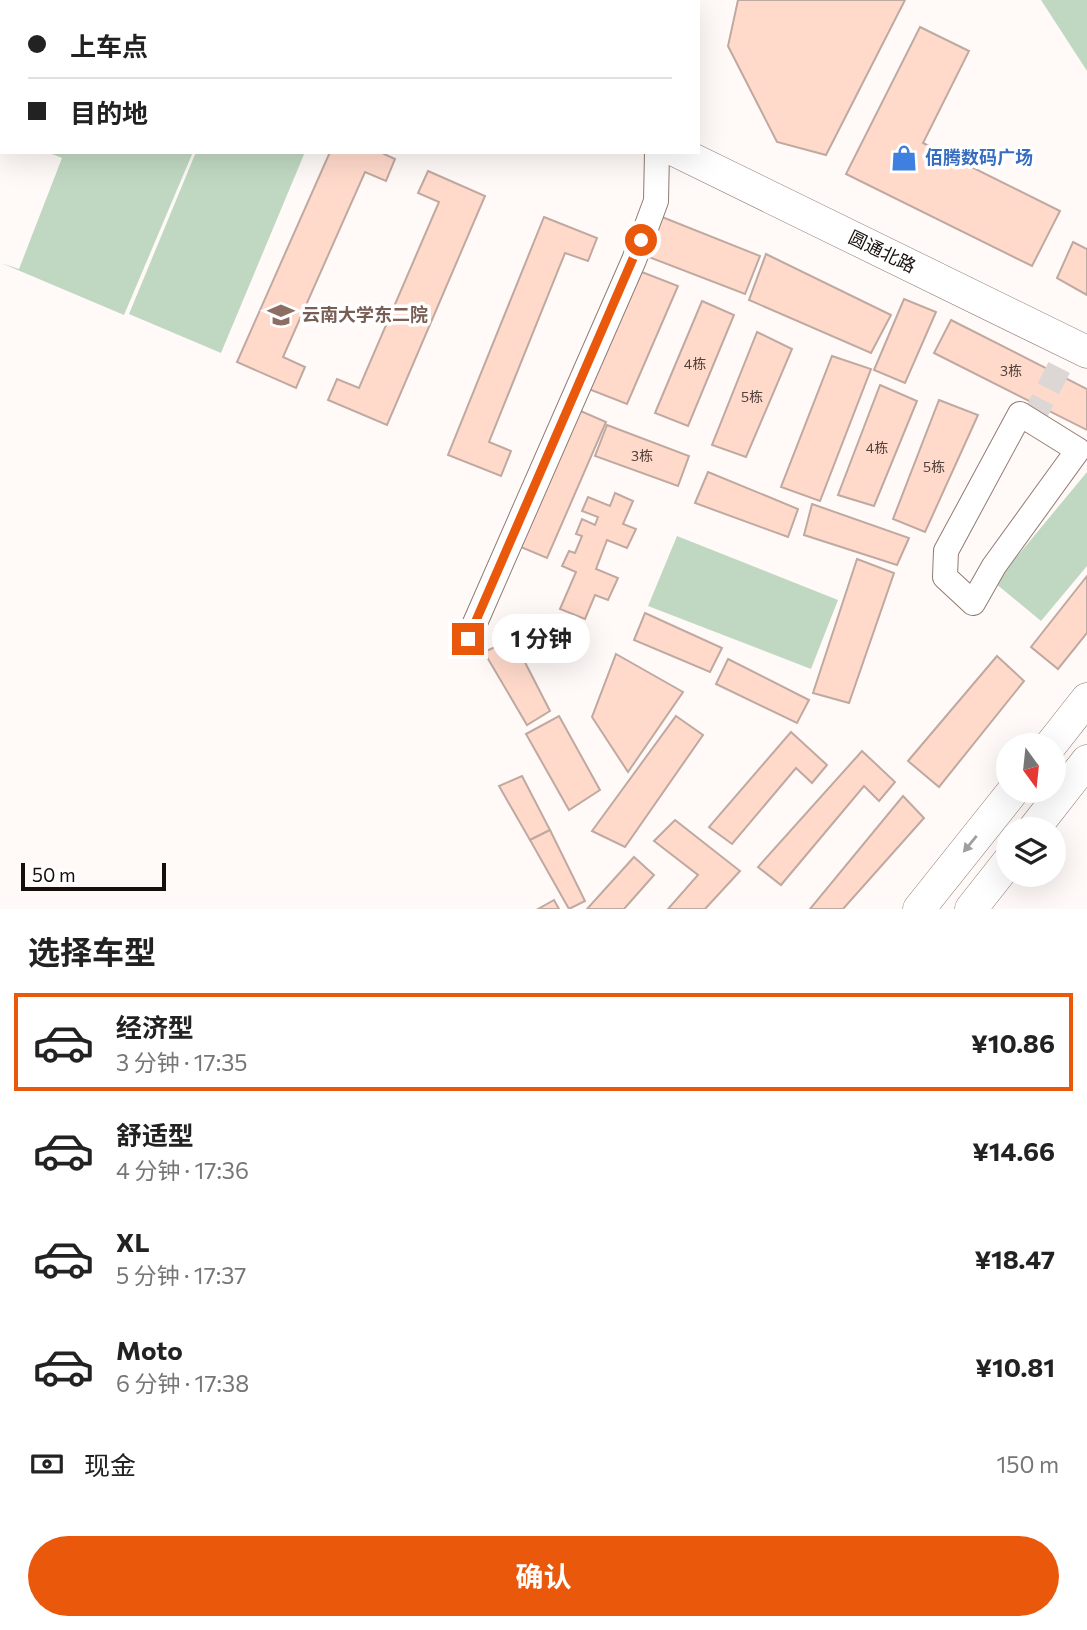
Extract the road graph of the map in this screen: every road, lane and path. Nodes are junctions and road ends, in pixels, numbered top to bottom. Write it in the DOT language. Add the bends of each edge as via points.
graph roads {
  1 [pos="657,154"];
  2 [pos="682,154"];
  3 [pos="1074,352"];
  4 [pos="1016,422"];
  5 [pos="975,458"];
  6 [pos="468,639"];
  7 [pos="1087,699"];
  8 [pos="1060,733"];
  9 [pos="1087,761"];
  10 [pos="1003,803"];
  11 [pos="1043,817"];
  12 [pos="996,877"];
  13 [pos="919,909"];
  14 [pos="971,909"];
  1 -- 6 [label="street" via="656,201 634,260"];
  2 -- 3 [label="main road, 圆通北路"];
  4 -- 4 [label="street" via="946,551 945,577 973,603 994,566 1078,450 1020,414"];
  4 -- 5 [label="street"];
  7 -- 8 [label="main road"];
  9 -- 11 [label="main road"];
  10 -- 13 [label="main road, one-way"];
  12 -- 14 [label="main road"];
}
